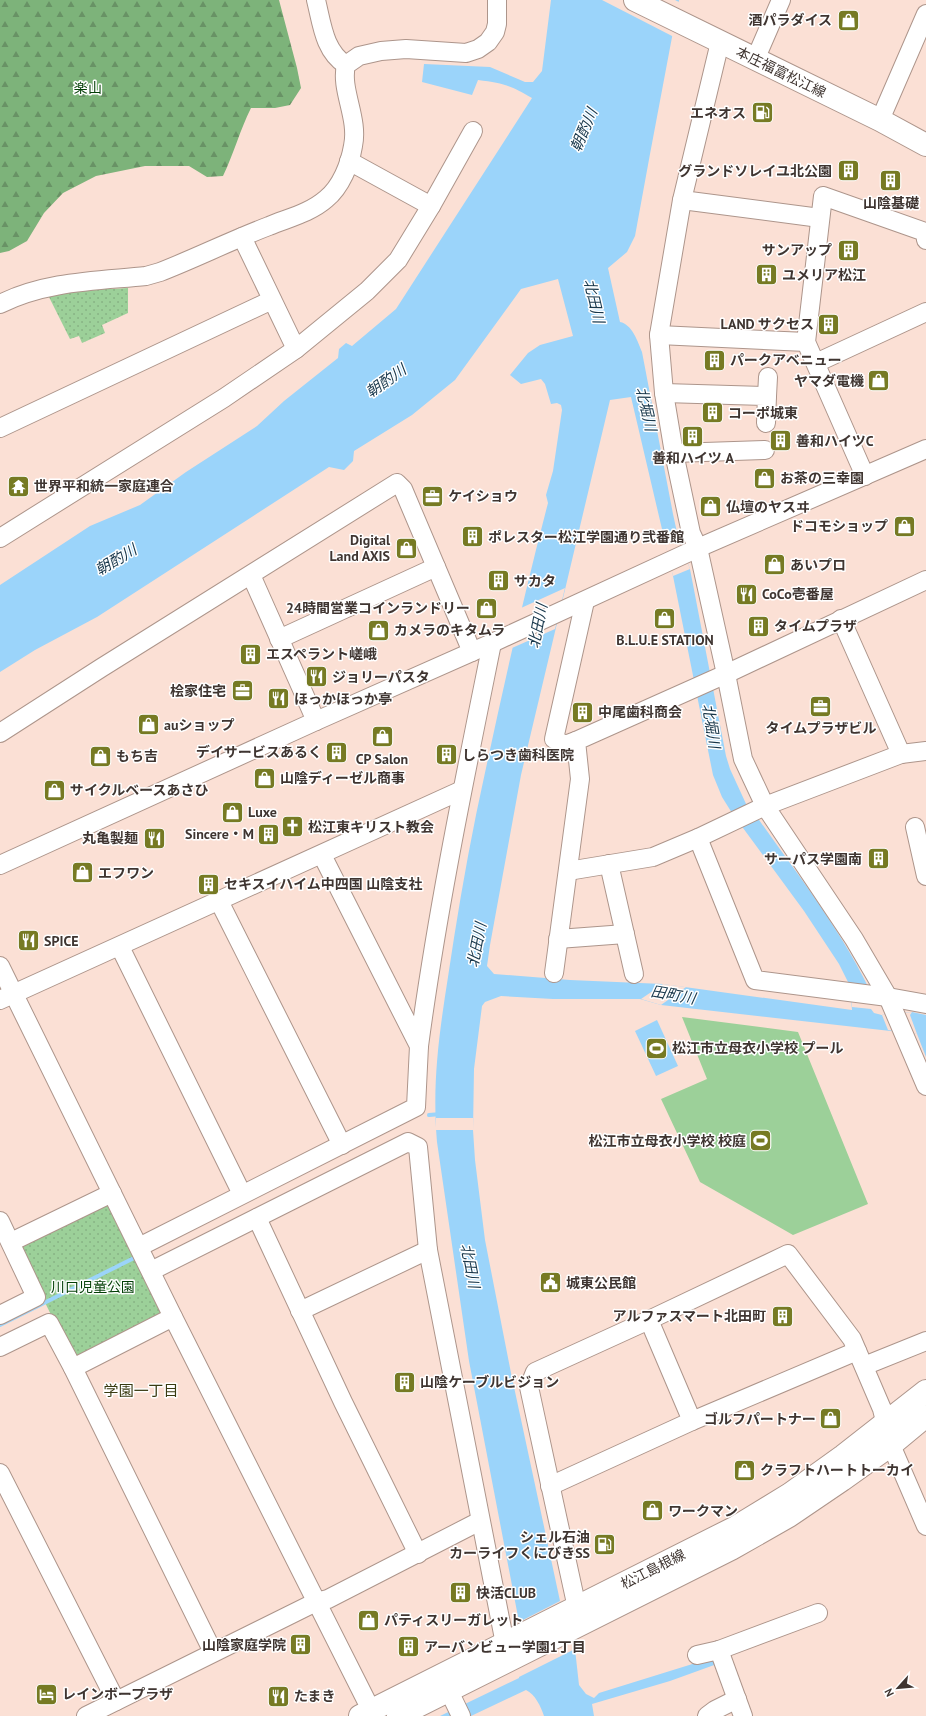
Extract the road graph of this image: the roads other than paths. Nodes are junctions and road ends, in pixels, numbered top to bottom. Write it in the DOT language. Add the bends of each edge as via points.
graph roads {
  1 [pos="316,0"];
  2 [pos="497,0"];
  3 [pos="635,0"];
  4 [pos="781,0"];
  5 [pos="926,14"];
  6 [pos="720,42"];
  7 [pos="755,60"];
  8 [pos="346,65"];
  9 [pos="880,120"];
  10 [pos="473,131"];
  11 [pos="926,145"];
  12 [pos="349,161"];
  13 [pos="682,200"];
  14 [pos="431,206"];
  15 [pos="820,218"];
  16 [pos="242,237"];
  17 [pos="926,240"];
  18 [pos="272,300"];
  19 [pos="0,304"];
  20 [pos="926,312"];
  21 [pos="659,335"];
  22 [pos="806,342"];
  23 [pos="296,349"];
  24 [pos="816,363"];
  25 [pos="768,377"];
  26 [pos="664,393"];
  27 [pos="767,396"];
  28 [pos="766,423"];
  29 [pos="0,428"];
  30 [pos="926,449"];
  31 [pos="765,450"];
  32 [pos="674,453"];
  33 [pos="866,476"];
  34 [pos="0,538"];
  35 [pos="693,551"];
  36 [pos="436,567"];
  37 [pos="251,575"];
  38 [pos="926,580"];
  39 [pos="581,603"];
  40 [pos="842,619"];
  41 [pos="279,639"];
  42 [pos="498,641"];
  43 [pos="472,652"];
  44 [pos="719,676"];
  45 [pos="316,721"];
  46 [pos="0,733"];
  47 [pos="576,741"];
  48 [pos="926,751"];
  49 [pos="901,754"];
  50 [pos="462,790"];
  51 [pos="759,808"];
  52 [pos="915,827"];
  53 [pos="698,838"];
  54 [pos="322,855"];
  55 [pos="609,864"];
  56 [pos="0,865"];
  57 [pos="568,871"];
  58 [pos="926,876"];
  59 [pos="219,901"];
  60 [pos="625,934"];
  61 [pos="558,939"];
  62 [pos="120,947"];
  63 [pos="0,966"];
  64 [pos="554,973"];
  65 [pos="634,974"];
  66 [pos="7,997"];
  67 [pos="885,1000"];
  68 [pos="926,1004"];
  69 [pos="419,1046"];
  70 [pos="926,1086"];
  71 [pos="342,1145"];
  72 [pos="112,1193"];
  73 [pos="242,1194"];
  74 [pos="257,1218"];
  75 [pos="0,1221"];
  76 [pos="11,1242"];
  77 [pos="428,1250"];
  78 [pos="144,1257"];
  79 [pos="300,1311"];
  80 [pos="0,1315"];
  81 [pos="173,1317"];
  82 [pos="649,1320"];
  83 [pos="926,1341"];
  84 [pos="0,1348"];
  85 [pos="860,1358"];
  86 [pos="73,1368"];
  87 [pos="926,1391"];
  88 [pos="926,1416"];
  89 [pos="692,1421"];
  90 [pos="886,1424"];
  91 [pos="891,1445"];
  92 [pos="0,1473"];
  93 [pos="550,1486"];
  94 [pos="480,1521"];
  95 [pos="926,1526"];
  96 [pos="418,1554"];
  97 [pos="316,1602"];
  98 [pos="818,1613"];
  99 [pos="573,1616"];
  100 [pos="512,1647"];
  101 [pos="719,1650"];
  102 [pos="213,1652"];
  103 [pos="697,1655"];
  104 [pos="736,1699"];
  105 [pos="116,1701"];
  106 [pos="456,1704"];
  107 [pos="365,1713"];
  108 [pos="86,1716"];
  109 [pos="398,1716"];
  110 [pos="707,1716"];
  111 [pos="743,1716"];
  1 -- 8 [label="street" via="326,41 336,57"];
  2 -- 8 [label="street" via="495,32 488,42 478,49 466,53 406,49 381,51 359,56"];
  3 -- 6 [label="main road, 本庄福富松江線"];
  4 -- 7 [label="street"];
  5 -- 9 [label="street"];
  6 -- 7 [label="main road, 本庄福富松江線"];
  6 -- 13 [label="street"];
  7 -- 9 [label="main road, 本庄福富松江線"];
  8 -- 12 [label="street" via="345,76 355,132"];
  9 -- 11 [label="main road, 本庄福富松江線"];
  10 -- 14 [label="street"];
  12 -- 14 [label="street"];
  12 -- 16 [label="street" via="338,185 326,200"];
  13 -- 15 [label="street"];
  13 -- 21 [label="street"];
  14 -- 23 [label="street" via="398,260 367,291"];
  15 -- 17 [label="street" via="823,196 924,232"];
  15 -- 22 [label="street"];
  16 -- 18 [label="street"];
  16 -- 19 [label="street" via="146,276 59,284 31,291"];
  18 -- 23 [label="street"];
  18 -- 29 [label="street"];
  20 -- 24 [label="street"];
  21 -- 22 [label="street"];
  21 -- 26 [label="street"];
  22 -- 24 [label="street"];
  23 -- 34 [label="street" via="224,398"];
  24 -- 33 [label="street"];
  25 -- 27 [label="street"];
  26 -- 27 [label="street"];
  26 -- 32 [label="street"];
  27 -- 28 [label="street"];
  30 -- 33 [label="street"];
  31 -- 32 [label="street"];
  32 -- 35 [label="street"];
  33 -- 35 [label="street"];
  35 -- 39 [label="street"];
  35 -- 44 [label="street"];
  36 -- 37 [label="street" via="403,489 397,483"];
  36 -- 41 [label="street"];
  36 -- 43 [label="street"];
  37 -- 41 [label="street"];
  37 -- 46 [label="street"];
  38 -- 40 [label="street"];
  39 -- 42 [label="street"];
  39 -- 47 [label="street" via="554,739 565,745"];
  40 -- 44 [label="street"];
  40 -- 49 [label="street"];
  41 -- 45 [label="street"];
  42 -- 43 [label="street"];
  42 -- 50 [label="street"];
  43 -- 45 [label="street"];
  44 -- 47 [label="street"];
  44 -- 51 [label="street"];
  45 -- 56 [label="street"];
  47 -- 57 [label="street" via="580,779"];
  48 -- 49 [label="street"];
  49 -- 51 [label="street"];
  50 -- 54 [label="street"];
  50 -- 69 [label="street"];
  51 -- 53 [label="street"];
  51 -- 67 [label="street" via="854,939"];
  52 -- 58 [label="street"];
  53 -- 55 [label="street" via="653,857"];
  53 -- 67 [label="street" via="755,980 850,992"];
  54 -- 59 [label="street"];
  54 -- 69 [label="street"];
  55 -- 57 [label="street"];
  55 -- 60 [label="street"];
  57 -- 61 [label="street"];
  59 -- 62 [label="street"];
  59 -- 71 [label="street"];
  60 -- 61 [label="street"];
  60 -- 65 [label="street"];
  61 -- 64 [label="street"];
  62 -- 66 [label="street"];
  62 -- 73 [label="street"];
  63 -- 66 [label="street"];
  66 -- 72 [label="street"];
  67 -- 68 [label="street"];
  67 -- 70 [label="street" via="904,1034"];
  69 -- 71 [label="street" via="416,1107"];
  71 -- 73 [label="street"];
  72 -- 76 [label="street"];
  72 -- 78 [label="street"];
  73 -- 78 [label="street"];
  74 -- 77 [label="street" via="408,1142 418,1147"];
  74 -- 78 [label="street"];
  74 -- 79 [label="street"];
  75 -- 76 [label="street"];
  76 -- 80 [label="street" via="36,1297"];
  77 -- 79 [label="street"];
  77 -- 94 [label="street"];
  78 -- 81 [label="street"];
  79 -- 96 [label="street"];
  81 -- 86 [label="street"];
  81 -- 97 [label="street"];
  82 -- 85 [label="street" via="788,1254 852,1339"];
  82 -- 89 [label="street"];
  82 -- 93 [label="street" via="535,1372 529,1387"];
  83 -- 85 [label="street"];
  84 -- 86 [label="street" via="49,1323"];
  85 -- 89 [label="street"];
  85 -- 90 [label="street"];
  86 -- 102 [label="street"];
  87 -- 90 [label="main road, 松江島根線"];
  88 -- 91 [label="main road, 松江島根線"];
  89 -- 93 [label="street"];
  90 -- 91 [label="street"];
  90 -- 99 [label="main road, 松江島根線" via="790,1494 736,1527"];
  91 -- 95 [label="street"];
  91 -- 99 [label="main road, 松江島根線" via="782,1520 731,1549"];
  92 -- 105 [label="street"];
  93 -- 99 [label="street"];
  94 -- 96 [label="street"];
  94 -- 100 [label="street"];
  96 -- 97 [label="street" via="328,1599"];
  97 -- 102 [label="street"];
  97 -- 107 [label="street"];
  98 -- 101 [label="street"];
  99 -- 100 [label="main road, 松江島根線"];
  100 -- 106 [label="main road, 松江島根線"];
  100 -- 107 [label="main road, 松江島根線"];
  101 -- 103 [label="street"];
  101 -- 104 [label="street"];
  102 -- 105 [label="street"];
  104 -- 110 [label="street"];
  104 -- 111 [label="street"];
  105 -- 108 [label="street"];
  106 -- 109 [label="main road, 松江島根線"];
}
